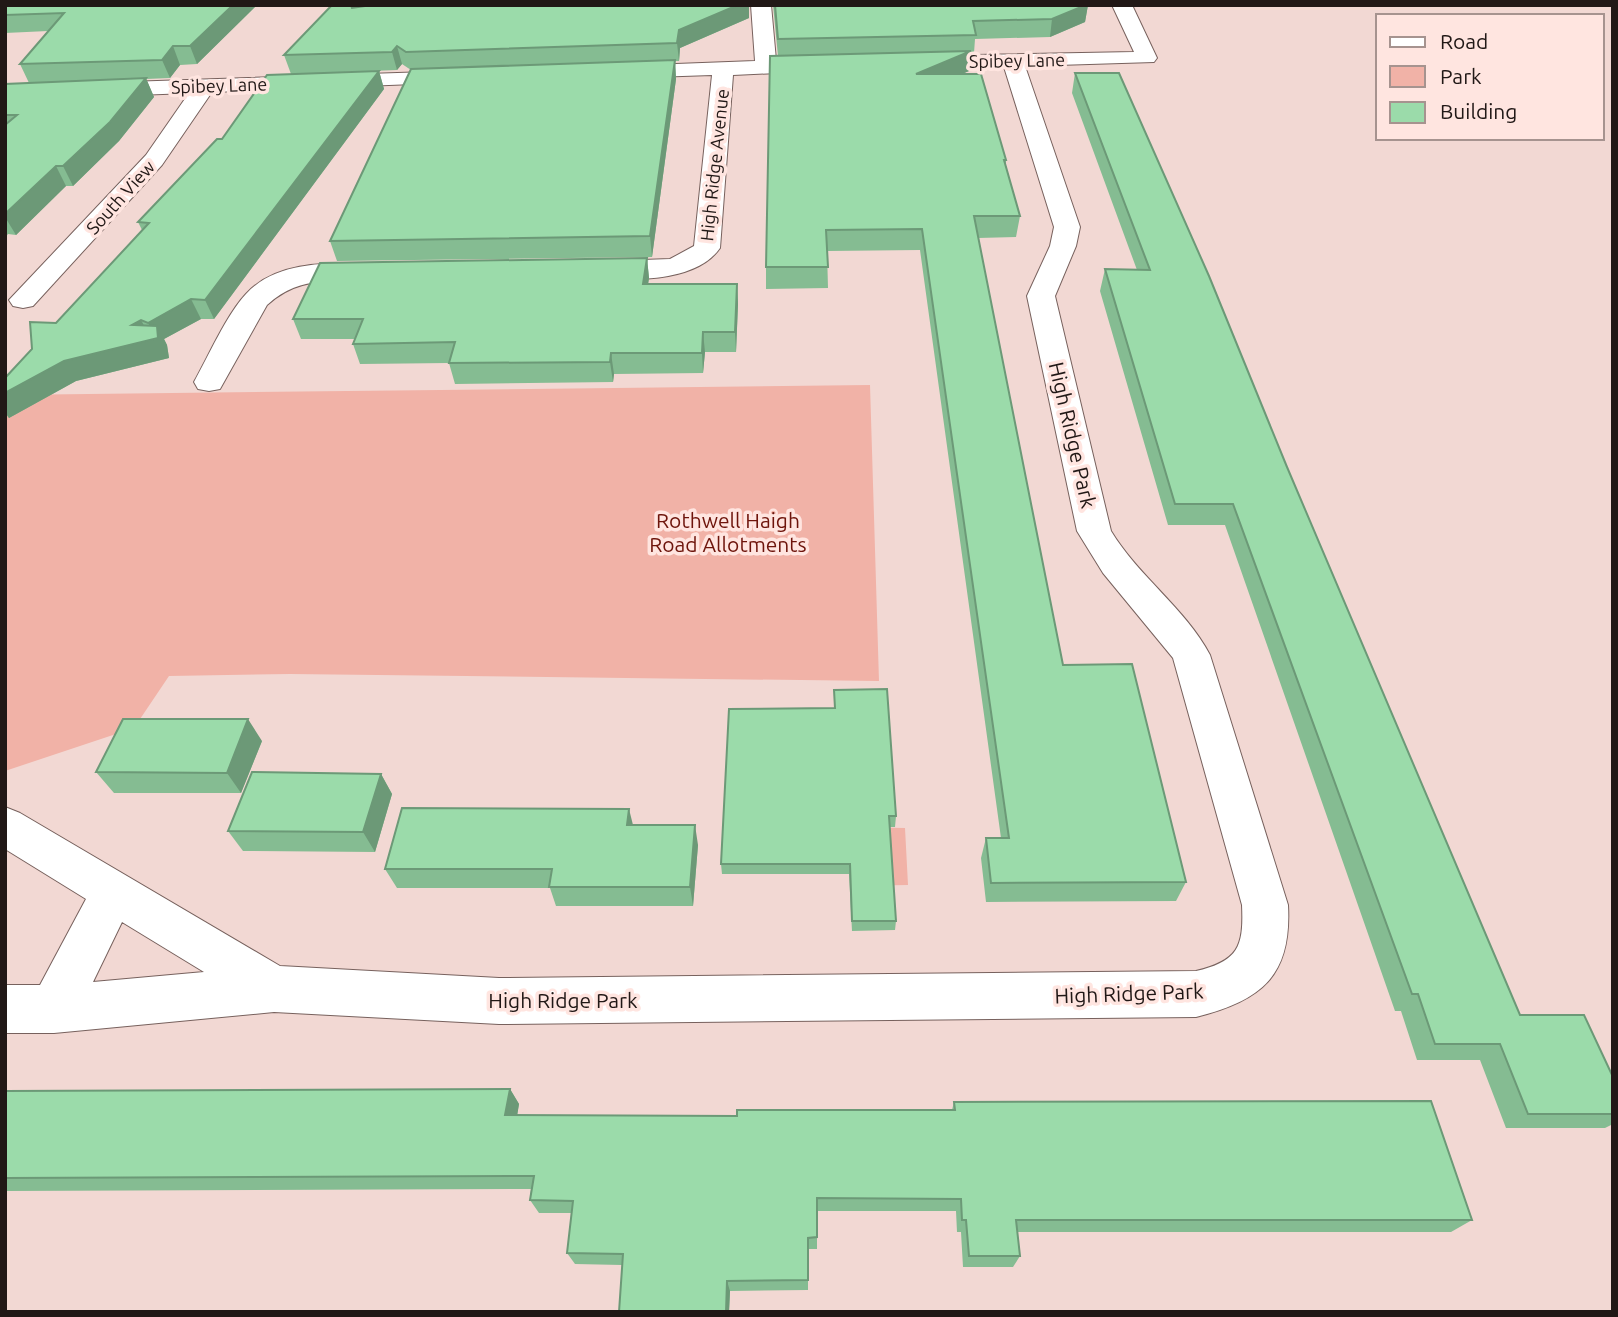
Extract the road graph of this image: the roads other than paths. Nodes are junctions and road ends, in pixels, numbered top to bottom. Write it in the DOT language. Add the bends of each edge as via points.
graph roads {
  1 [pos="761,5"];
  2 [pos="1122,5"];
  3 [pos="1012,60"];
  4 [pos="902,63"];
  5 [pos="839,65"];
  6 [pos="766,68"];
  7 [pos="723,69"];
  8 [pos="603,72"];
  9 [pos="480,77"];
  10 [pos="205,86"];
  11 [pos="5,93"];
  12 [pos="570,269"];
  13 [pos="392,271"];
  14 [pos="23,300"];
  15 [pos="209,382"];
  16 [pos="5,826"];
  17 [pos="114,891"];
  18 [pos="274,989"];
  19 [pos="5,1009"];
  20 [pos="54,1009"];
  1 -- 6 [label="street"];
  2 -- 3 [label="street, Spibey Lane" via="1147,58"];
  3 -- 4 [label="street, Spibey Lane"];
  3 -- 18 [label="street, High Ridge Park" via="1067,228 1066,244 1041,296 1094,531 1107,555 1174,627 1191,655 1265,905 1268,931 1261,955 1246,975 1224,988 1196,994 499,1001"];
  5 -- 6 [label="street"];
  6 -- 7 [label="street"];
  7 -- 8 [label="street"];
  7 -- 12 [label="street, High Ridge Avenue" via="707,248 702,255 666,267"];
  9 -- 10 [label="street, Spibey Lane"];
  10 -- 11 [label="street, Spibey Lane"];
  10 -- 14 [label="street, South View" via="154,160"];
  13 -- 15 [label="street" via="307,273 275,284 255,300"];
  16 -- 17 [label="street, High Ridge Park"];
  17 -- 18 [label="street, High Ridge Park"];
  17 -- 20 [label="street"];
  18 -- 20 [label="street, High Ridge Park"];
  19 -- 20 [label="street, High Ridge Park"];
}
